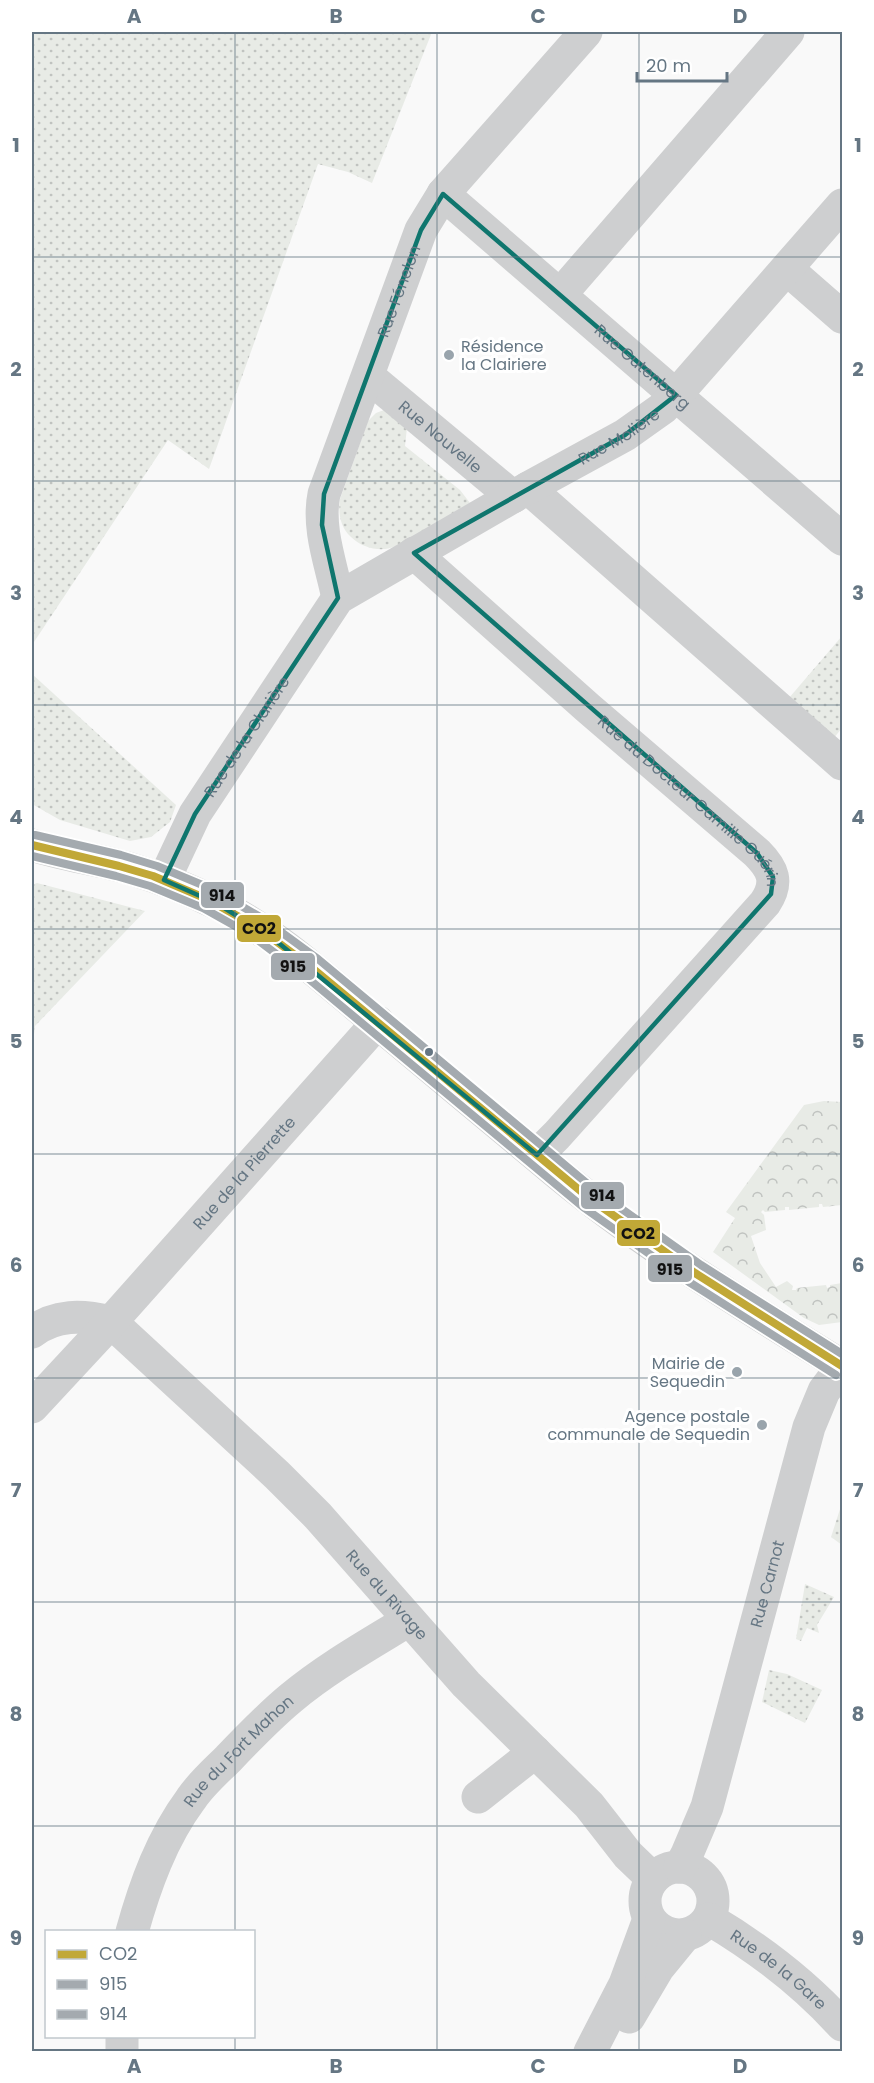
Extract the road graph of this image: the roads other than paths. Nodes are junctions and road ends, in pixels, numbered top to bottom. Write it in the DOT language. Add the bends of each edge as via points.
graph roads {
  1 [pos="586,32"];
  2 [pos="788,32"];
  3 [pos="443,194"];
  4 [pos="843,205"];
  5 [pos="787,269"];
  6 [pos="560,295"];
  7 [pos="843,317"];
  8 [pos="369,376"];
  9 [pos="676,395"];
  10 [pos="520,492"];
  11 [pos="843,539"];
  12 [pos="414,553"];
  13 [pos="338,598"];
  14 [pos="843,764"];
  15 [pos="38,850"];
  16 [pos="164,880"];
  17 [pos="378,1022"];
  18 [pos="537,1155"];
  19 [pos="111,1322"];
  20 [pos="32,1332"];
  21 [pos="843,1366"];
  22 [pos="32,1407"];
  23 [pos="409,1620"];
  24 [pos="535,1752"];
  25 [pos="478,1797"];
  26 [pos="680,1875"];
  27 [pos="650,1919"];
  28 [pos="697,1927"];
  29 [pos="133,1930"];
  30 [pos="843,2025"];
  31 [pos="590,2052"];
  32 [pos="608,2052"];
  1 -- 3 [label="street, Rue Fénelon"];
  2 -- 6 [label="street"];
  3 -- 6 [label="street, Rue Gutenberg"];
  3 -- 8 [label="street, Rue Fénelon" via="421,230"];
  4 -- 5 [label="street, Rue Molière"];
  5 -- 7 [label="street"];
  5 -- 9 [label="street, Rue Molière"];
  6 -- 9 [label="street, Rue Gutenberg"];
  8 -- 10 [label="street, Rue Nouvelle"];
  8 -- 13 [label="street, Rue Fénelon" via="322,508"];
  9 -- 10 [label="street, Rue Molière" via="624,435"];
  9 -- 11 [label="street, Rue Gutenberg"];
  10 -- 12 [label="street, Rue Molière"];
  10 -- 14 [label="street, Rue Nouvelle"];
  12 -- 13 [label="street, Rue Molière"];
  12 -- 18 [label="street, Rue du Docteur Camille Guérin" via="757,853 773,877 771,894 765,903"];
  13 -- 16 [label="street, Rue de la Clarière" via="195,814"];
  15 -- 16 [label="street"];
  16 -- 17 [label="street" via="250,922"];
  17 -- 18 [label="street"];
  17 -- 19 [label="street, Rue de la Pierrette"];
  18 -- 21 [label="street" via="635,1232"];
  19 -- 20 [label="street" via="76,1316 46,1323"];
  19 -- 22 [label="street, Rue de la Pierrette"];
  19 -- 23 [label="street, Rue du Rivage" via="294,1492"];
  21 -- 26 [label="street, Rue Carnot" via="824,1391 808,1427 707,1807 710,1850"];
  23 -- 24 [label="street, Rue du Rivage"];
  23 -- 29 [label="street, Rue du Fort Mahon" via="338,1663 291,1698 192,1797 155,1862"];
  24 -- 25 [label="street"];
  24 -- 26 [label="street, Rue du Rivage" via="589,1805 628,1855"];
  26 -- 27 [label="street" via="647,1888 645,1909"];
  26 -- 28 [label="street" via="712,1889 713,1909"];
  27 -- 28 [label="street" via="656,1927 675,1936"];
  27 -- 31 [label="street" via="625,1984"];
  28 -- 30 [label="street, Rue de la Gare" via="730,1931 780,1967"];
  28 -- 32 [label="street" via="658,1968"];
}
